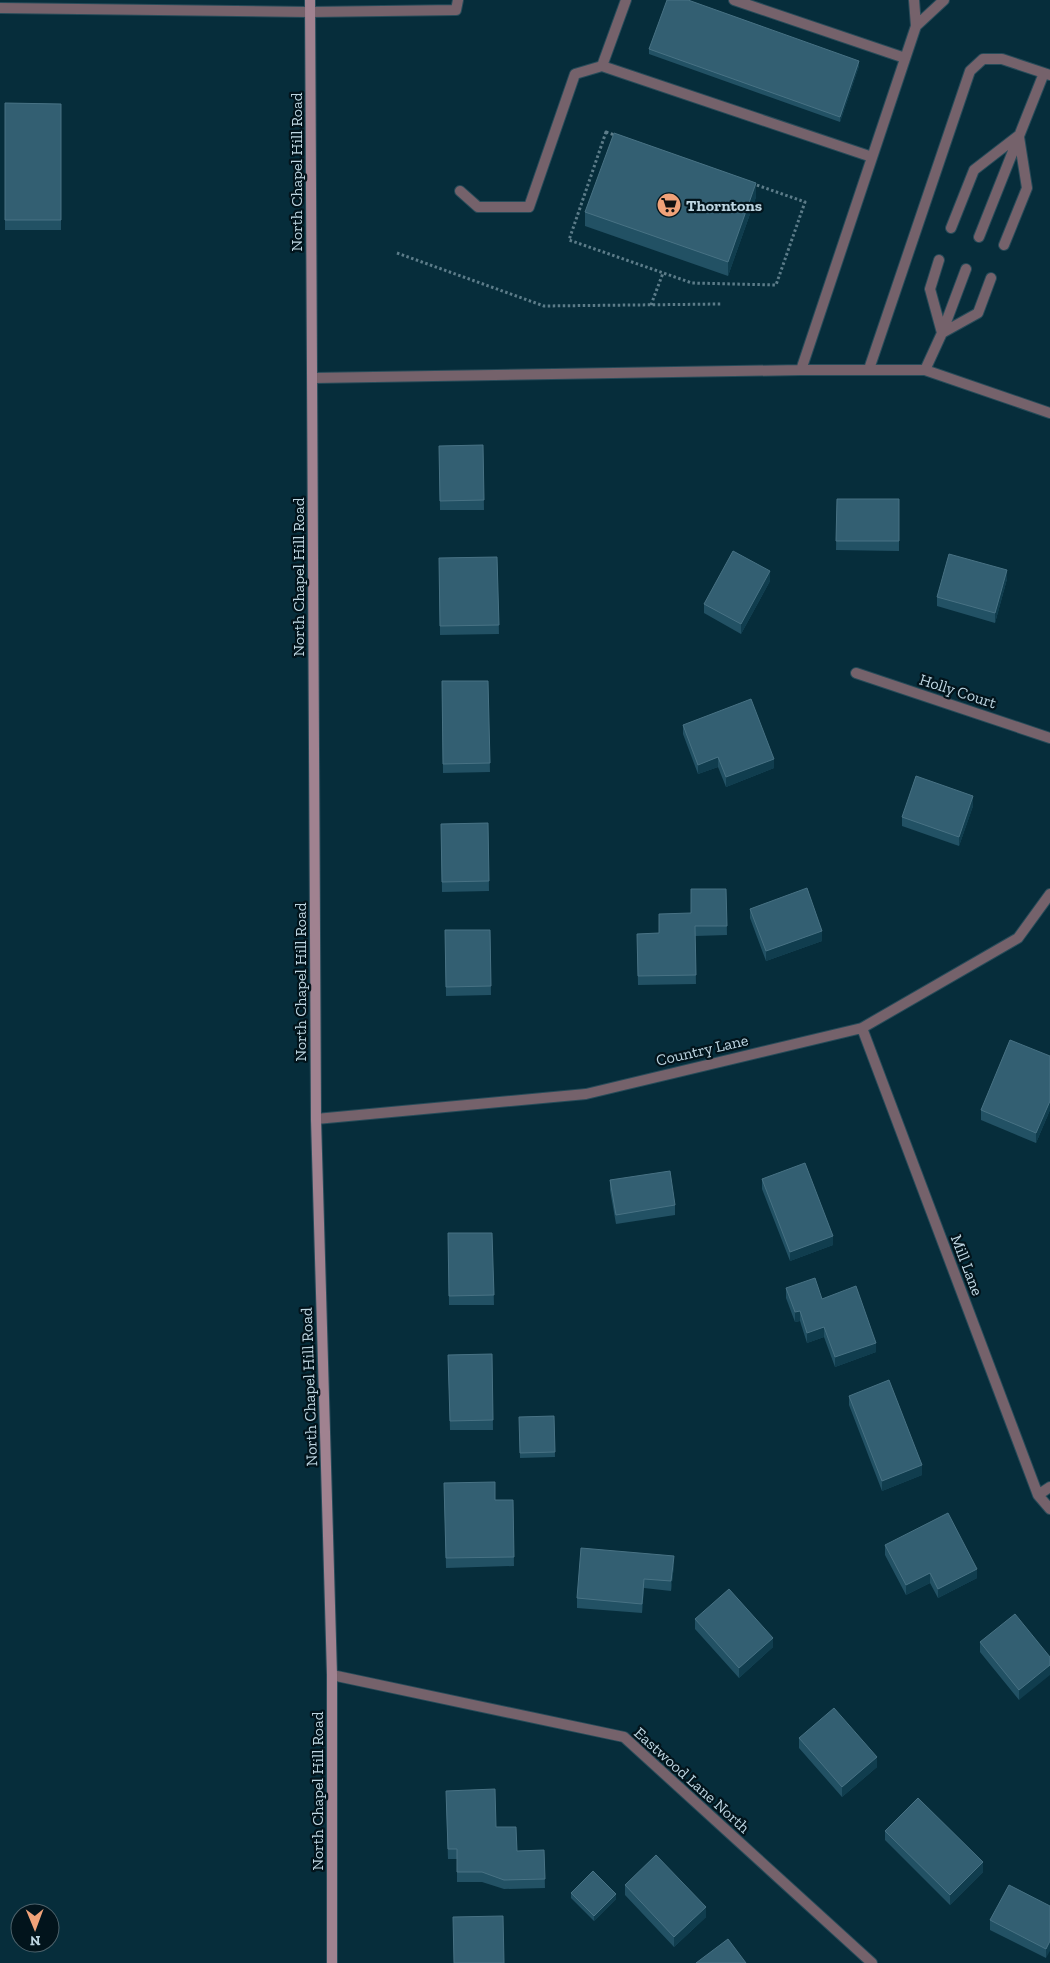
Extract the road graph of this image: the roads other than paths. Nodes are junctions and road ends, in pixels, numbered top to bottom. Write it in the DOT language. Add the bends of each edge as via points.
graph roads {
  1 [pos="310,0"];
  2 [pos="458,0"];
  3 [pos="626,0"];
  4 [pos="734,0"];
  5 [pos="914,0"];
  6 [pos="944,0"];
  7 [pos="0,8"];
  8 [pos="310,12"];
  9 [pos="916,26"];
  10 [pos="905,58"];
  11 [pos="602,66"];
  12 [pos="1047,74"];
  13 [pos="1018,136"];
  14 [pos="872,157"];
  15 [pos="460,191"];
  16 [pos="950,228"];
  17 [pos="979,237"];
  18 [pos="1004,245"];
  19 [pos="939,260"];
  20 [pos="966,269"];
  21 [pos="992,278"];
  22 [pos="942,333"];
  23 [pos="869,369"];
  24 [pos="800,370"];
  25 [pos="925,370"];
  26 [pos="313,378"];
  27 [pos="1050,413"];
  28 [pos="856,673"];
  29 [pos="1050,738"];
  30 [pos="1050,894"];
  31 [pos="862,1028"];
  32 [pos="316,1119"];
  33 [pos="1050,1487"];
  34 [pos="1038,1495"];
  35 [pos="1050,1509"];
  36 [pos="332,1675"];
  37 [pos="332,1963"];
  38 [pos="872,1963"];
  1 -- 8 [label="street, North Chapel Hill Road"];
  2 -- 8 [label="street" via="456,10"];
  3 -- 11 [label="street"];
  4 -- 10 [label="street"];
  5 -- 9 [label="street"];
  6 -- 9 [label="street"];
  7 -- 8 [label="street"];
  8 -- 26 [label="street, North Chapel Hill Road"];
  9 -- 10 [label="street"];
  10 -- 14 [label="street"];
  11 -- 14 [label="street"];
  11 -- 15 [label="street" via="575,74 529,207 478,207"];
  12 -- 13 [label="street"];
  12 -- 23 [label="street" via="1002,59 983,59 970,71"];
  13 -- 16 [label="street" via="974,170"];
  13 -- 17 [label="street"];
  13 -- 18 [label="street" via="1027,188"];
  14 -- 24 [label="street"];
  19 -- 22 [label="street" via="930,289"];
  20 -- 22 [label="street"];
  21 -- 22 [label="street" via="978,313"];
  22 -- 25 [label="street"];
  23 -- 24 [label="street"];
  23 -- 25 [label="street"];
  24 -- 26 [label="street"];
  25 -- 27 [label="street"];
  26 -- 32 [label="street, North Chapel Hill Road"];
  28 -- 29 [label="street, Holly Court"];
  30 -- 31 [label="street, Country Lane" via="1018,938"];
  31 -- 32 [label="street, Country Lane" via="586,1094"];
  31 -- 34 [label="street, Mill Lane"];
  32 -- 36 [label="street, North Chapel Hill Road"];
  33 -- 34 [label="street"];
  34 -- 35 [label="street, Mill Lane"];
  36 -- 37 [label="street, North Chapel Hill Road"];
  36 -- 38 [label="street, Eastwood Lane North" via="624,1737"];
}
